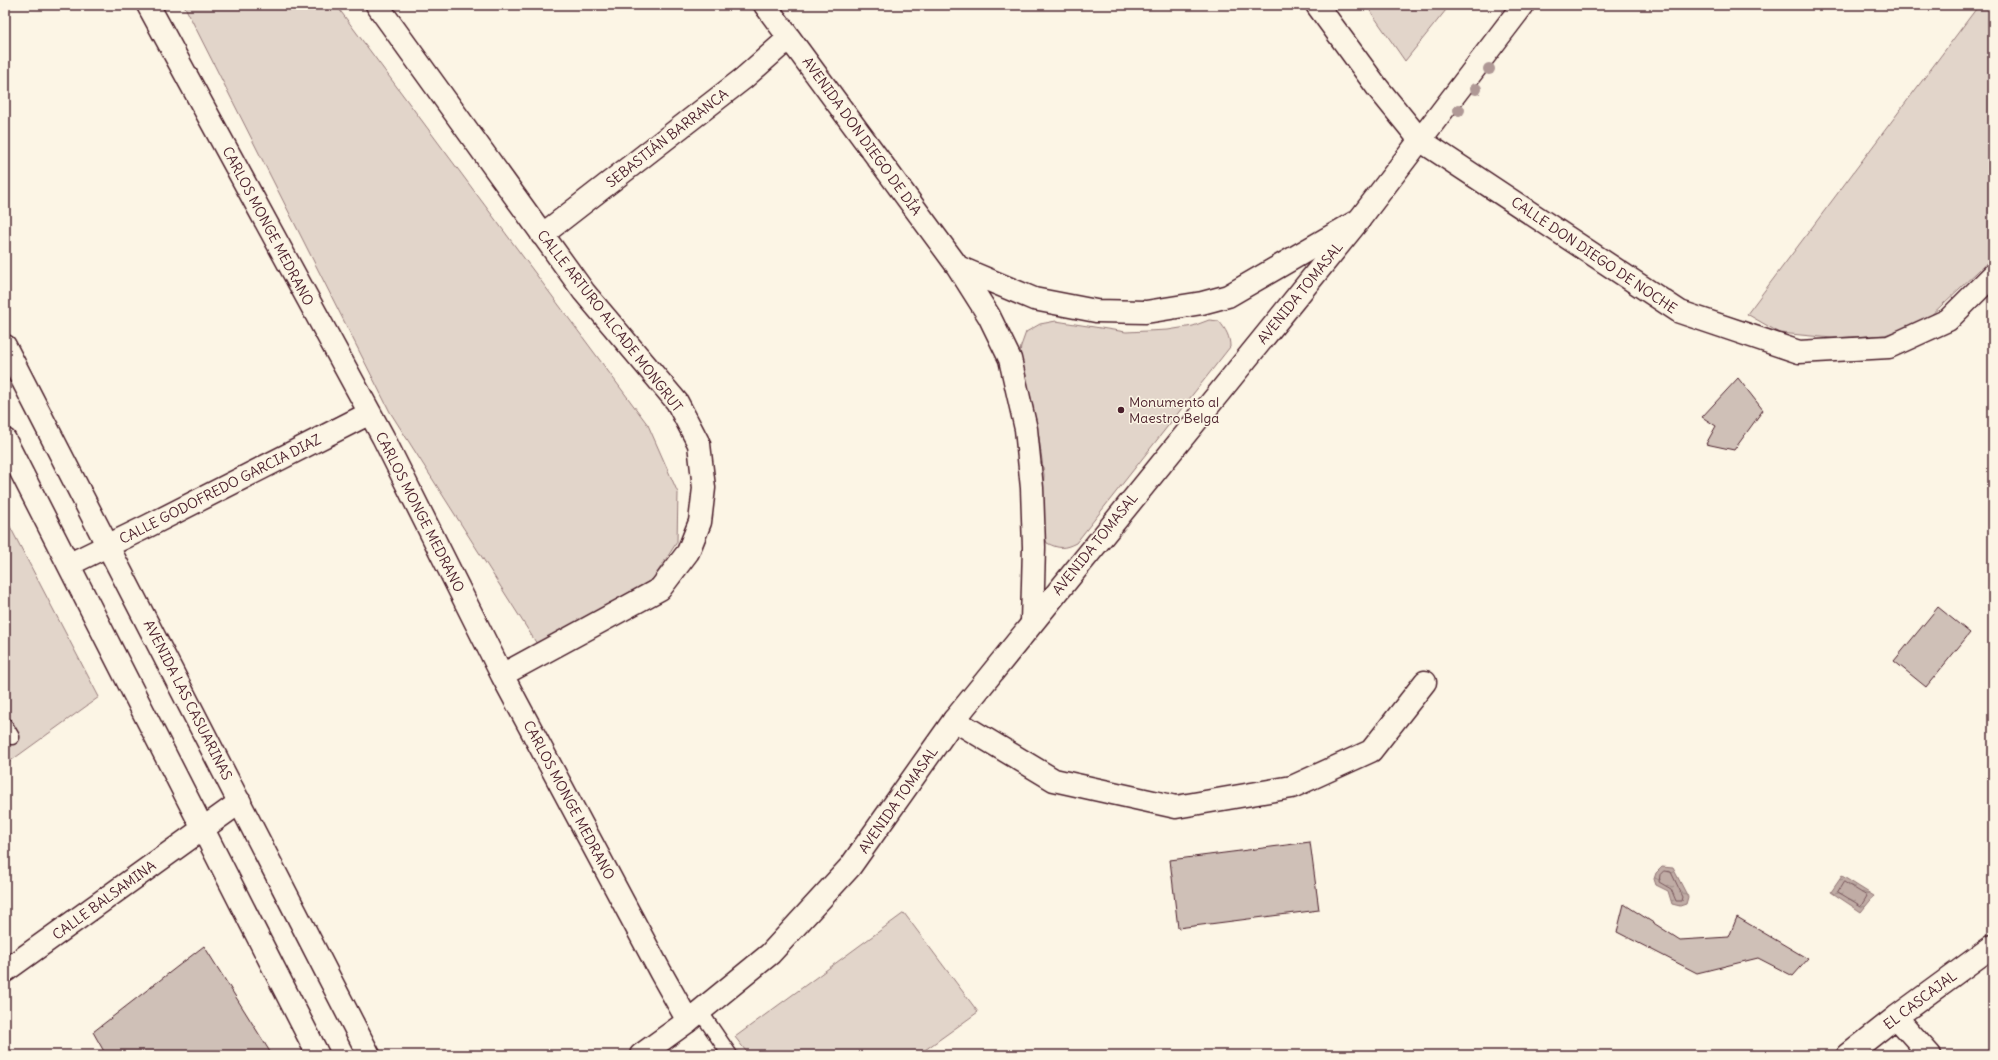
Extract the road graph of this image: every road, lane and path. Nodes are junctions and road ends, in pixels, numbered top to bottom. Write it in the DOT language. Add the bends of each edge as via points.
graph roads {
  1 [pos="148,5"];
  2 [pos="378,5"];
  3 [pos="765,5"];
  4 [pos="1317,5"];
  5 [pos="1524,5"];
  6 [pos="789,38"];
  7 [pos="1420,140"];
  8 [pos="1359,220"];
  9 [pos="542,235"];
  10 [pos="958,267"];
  11 [pos="1993,275"];
  12 [pos="5,346"];
  13 [pos="370,413"];
  14 [pos="5,440"];
  15 [pos="108,545"];
  16 [pos="70,564"];
  17 [pos="1032,622"];
  18 [pos="502,675"];
  19 [pos="1425,682"];
  20 [pos="954,720"];
  21 [pos="5,725"];
  22 [pos="12,737"];
  23 [pos="240,802"];
  24 [pos="204,828"];
  25 [pos="1993,946"];
  26 [pos="5,971"];
  27 [pos="694,1016"];
  28 [pos="1896,1017"];
  29 [pos="318,1055"];
  30 [pos="369,1055"];
  31 [pos="641,1055"];
  32 [pos="730,1055"];
  33 [pos="1848,1055"];
  34 [pos="1930,1055"];
  1 -- 13 [label="street, CARLOS MONGE MEDRANO"];
  2 -- 9 [label="street, CALLE ARTURO ALCADE MONGRUT"];
  3 -- 6 [label="street, AVENIDA DON DIEGO DE DÍA"];
  4 -- 7 [label="street, CALLE DON DIEGO DE NOCHE" via="1377,87"];
  5 -- 7 [label="street, AVENIDA TOMASAL"];
  6 -- 9 [label="street, SEBASTIÁN BARRANCA" via="744,78"];
  6 -- 10 [label="street, AVENIDA DON DIEGO DE DÍA"];
  7 -- 8 [label="street, AVENIDA TOMASAL"];
  7 -- 11 [label="street, CALLE DON DIEGO DE NOCHE" via="1680,312 1799,352 1889,347 1948,320"];
  8 -- 10 [label="street" via="1228,296 1146,312 1096,312 1034,299"];
  8 -- 17 [label="street, AVENIDA TOMASAL"];
  9 -- 18 [label="street, CALLE ARTURO ALCADE MONGRUT" via="584,292 677,402 699,444 704,488 700,522 688,552 660,589"];
  10 -- 17 [label="street, AVENIDA DON DIEGO DE DÍA" via="989,316 1010,360 1026,429 1034,547"];
  12 -- 15 [label="street, AVENIDA LAS CASUARINAS"];
  13 -- 15 [label="street, CALLE GODOFREDO GARCIA DIAZ"];
  13 -- 18 [label="street, CARLOS MONGE MEDRANO"];
  14 -- 16 [label="street"];
  15 -- 16 [label="street, CALLE GODOFREDO GARCIA DIAZ"];
  15 -- 23 [label="street, AVENIDA LAS CASUARINAS"];
  16 -- 24 [label="street"];
  17 -- 20 [label="street, AVENIDA TOMASAL"];
  18 -- 27 [label="street, CARLOS MONGE MEDRANO" via="660,973"];
  19 -- 20 [label="street" via="1370,751 1292,787 1176,807 1054,780"];
  20 -- 27 [label="street, AVENIDA TOMASAL" via="850,867 770,954"];
  21 -- 22 [label="lane"];
  23 -- 24 [label="street, CALLE BALSAMINA"];
  23 -- 30 [label="street, AVENIDA LAS CASUARINAS"];
  24 -- 26 [label="street, CALLE BALSAMINA"];
  24 -- 29 [label="street"];
  25 -- 28 [label="street, EL CASCAJAL"];
  27 -- 31 [label="street, AVENIDA TOMASAL"];
  27 -- 32 [label="lane"];
  28 -- 33 [label="street, EL CASCAJAL"];
  28 -- 34 [label="street"];
}
